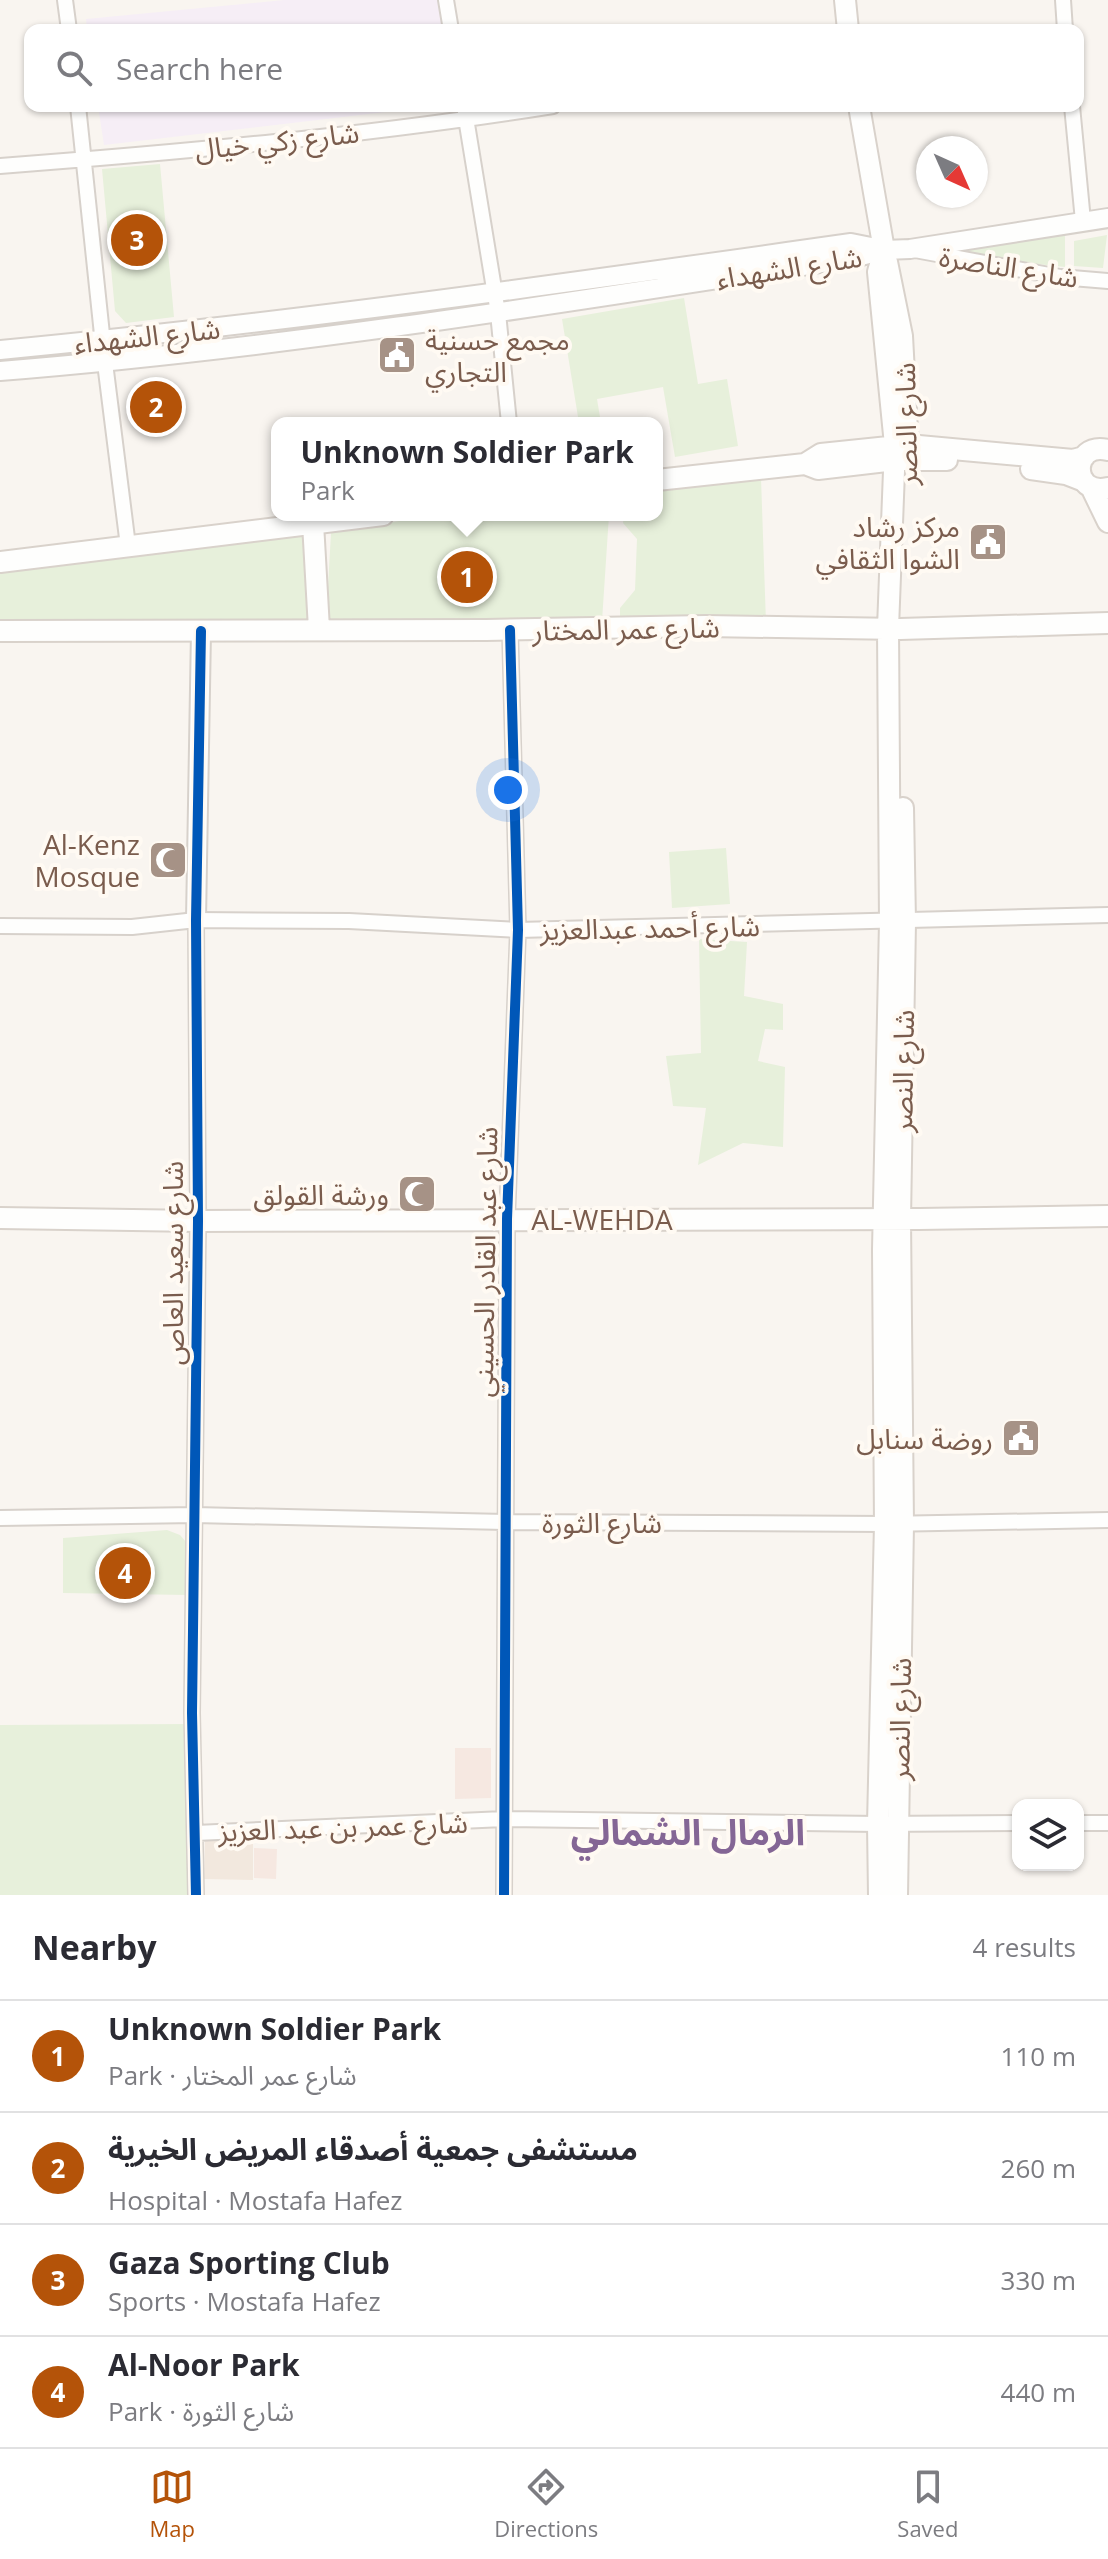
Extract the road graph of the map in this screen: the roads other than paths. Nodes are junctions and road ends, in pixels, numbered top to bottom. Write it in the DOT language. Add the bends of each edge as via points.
graph roads {
  1 [pos="65,0"];
  2 [pos="446,0"];
  3 [pos="845,0"];
  4 [pos="1063,0"];
  5 [pos="68,24"];
  6 [pos="450,24"];
  7 [pos="847,24"];
  8 [pos="1065,24"];
  9 [pos="79,112"];
  10 [pos="860,112"];
  11 [pos="1073,112"];
  12 [pos="466,113"];
  13 [pos="85,160"];
  14 [pos="0,166"];
  15 [pos="1108,218"];
  16 [pos="1083,221"];
  17 [pos="910,249"];
  18 [pos="884,250"];
  19 [pos="1108,281"];
  20 [pos="495,293"];
  21 [pos="498,313"];
  22 [pos="103,341"];
  23 [pos="0,350"];
  24 [pos="105,363"];
  25 [pos="0,371"];
  26 [pos="508,417"];
  27 [pos="1108,450"];
  28 [pos="902,452"];
  29 [pos="1084,457"];
  30 [pos="663,479"];
  31 [pos="1094,486"];
  32 [pos="330,521"];
  33 [pos="1108,522"];
  34 [pos="313,523"];
  35 [pos="128,546"];
  36 [pos="0,562"];
  37 [pos="1108,623"];
  38 [pos="319,629"];
  39 [pos="894,629"];
  40 [pos="510,630"];
  41 [pos="0,631"];
  42 [pos="201,631"];
  43 [pos="1108,915"];
  44 [pos="196,920"];
  45 [pos="897,922"];
  46 [pos="0,926"];
  47 [pos="518,930"];
  48 [pos="1108,1216"];
  49 [pos="0,1218"];
  50 [pos="507,1219"];
  51 [pos="892,1219"];
  52 [pos="198,1221"];
  53 [pos="195,1515"];
  54 [pos="0,1518"];
  55 [pos="1108,1520"];
  56 [pos="505,1522"];
  57 [pos="894,1524"];
  58 [pos="504,1819"];
  59 [pos="1012,1823"];
  60 [pos="1084,1823"];
  61 [pos="1108,1823"];
  62 [pos="887,1824"];
  63 [pos="196,1833"];
  64 [pos="196,1895"];
  65 [pos="504,1895"];
  66 [pos="879,1895"];
  67 [pos="897,1895"];
  1 -- 5 [label="street"];
  2 -- 6 [label="street"];
  3 -- 7 [label="main road"];
  4 -- 8 [label="street"];
  9 -- 13 [label="street"];
  10 -- 18 [label="main road, شارع النصر"];
  11 -- 16 [label="street"];
  12 -- 13 [label="street, شارع زكي خيال"];
  12 -- 20 [label="street"];
  13 -- 14 [label="street, شارع زكي خيال"];
  13 -- 22 [label="street"];
  15 -- 16 [label="street"];
  16 -- 17 [label="street"];
  17 -- 18 [label="street"];
  17 -- 19 [label="street, شارع الناصرة"];
  18 -- 20 [label="street, شارع الشهداء" via="851,243"];
  18 -- 21 [label="street, شارع الشهداء"];
  18 -- 28 [label="main road, شارع النصر" via="878,272"];
  20 -- 21 [label="street"];
  20 -- 22 [label="street, شارع الشهداء"];
  21 -- 24 [label="street, شارع الشهداء"];
  21 -- 26 [label="street"];
  22 -- 23 [label="street, شارع الشهداء"];
  22 -- 24 [label="street"];
  24 -- 25 [label="street, شارع الشهداء"];
  24 -- 35 [label="street"];
  27 -- 29 [label="main road" via="1095,449"];
  28 -- 29 [label="main road"];
  28 -- 30 [label="main road" via="821,454 805,464"];
  28 -- 31 [label="main road" via="1066,474"];
  28 -- 39 [label="main road, شارع النصر"];
  29 -- 31 [label="main road" via="1080,469"];
  31 -- 33 [label="main road"];
  32 -- 34 [label="main road"];
  34 -- 35 [label="main road"];
  34 -- 38 [label="main road"];
  35 -- 36 [label="main road"];
  37 -- 39 [label="main road, شارع عمر المختار"];
  38 -- 40 [label="main road, شارع عمر المختار"];
  38 -- 42 [label="main road, شارع عمر المختار"];
  39 -- 40 [label="main road, شارع عمر المختار"];
  39 -- 45 [label="main road, شارع النصر"];
  40 -- 47 [label="street, شارع عبد القادر الحسيني"];
  41 -- 42 [label="main road, شارع عمر المختار"];
  42 -- 44 [label="street, شارع سعيد العاص"];
  43 -- 45 [label="street, شارع أحمد عبدالعزيز"];
  44 -- 46 [label="street, شارع أحمد عبدالعزيز" via="132,927"];
  44 -- 47 [label="street, شارع أحمد عبدالعزيز"];
  44 -- 52 [label="street, شارع سعيد العاص"];
  45 -- 47 [label="street, شارع أحمد عبدالعزيز"];
  45 -- 51 [label="main road, شارع النصر"];
  47 -- 50 [label="street, شارع عبد القادر الحسيني"];
  48 -- 51 [label="main road, AL-WEHDA"];
  49 -- 52 [label="main road, AL-WEHDA"];
  50 -- 51 [label="main road, AL-WEHDA"];
  50 -- 52 [label="main road, AL-WEHDA"];
  50 -- 56 [label="street, شارع عبد القادر الحسيني"];
  51 -- 57 [label="main road, شارع النصر" via="883,1250"];
  52 -- 53 [label="street, شارع سعيد العاص"];
  53 -- 54 [label="street, شارع الثورة"];
  53 -- 56 [label="street, شارع الثورة"];
  53 -- 63 [label="street, شارع سعيد العاص"];
  55 -- 57 [label="street, شارع الثورة"];
  56 -- 57 [label="street, شارع الثورة"];
  56 -- 58 [label="street, شارع عبد القادر الحسيني"];
  57 -- 62 [label="main road, شارع النصر"];
  58 -- 62 [label="street, شارع عمر بن عبد العزيز"];
  58 -- 63 [label="street, شارع عمر بن عبد العزيز"];
  58 -- 65 [label="street, شارع عبد القادر الحسيني"];
  59 -- 62 [label="street, شارع عمر بن عبد العزيز"];
  60 -- 61 [label="street"];
  62 -- 66 [label="main road, شارع النصر"];
  62 -- 67 [label="main road, شارع النصر"];
  63 -- 64 [label="street, شارع سعيد العاص"];
}
